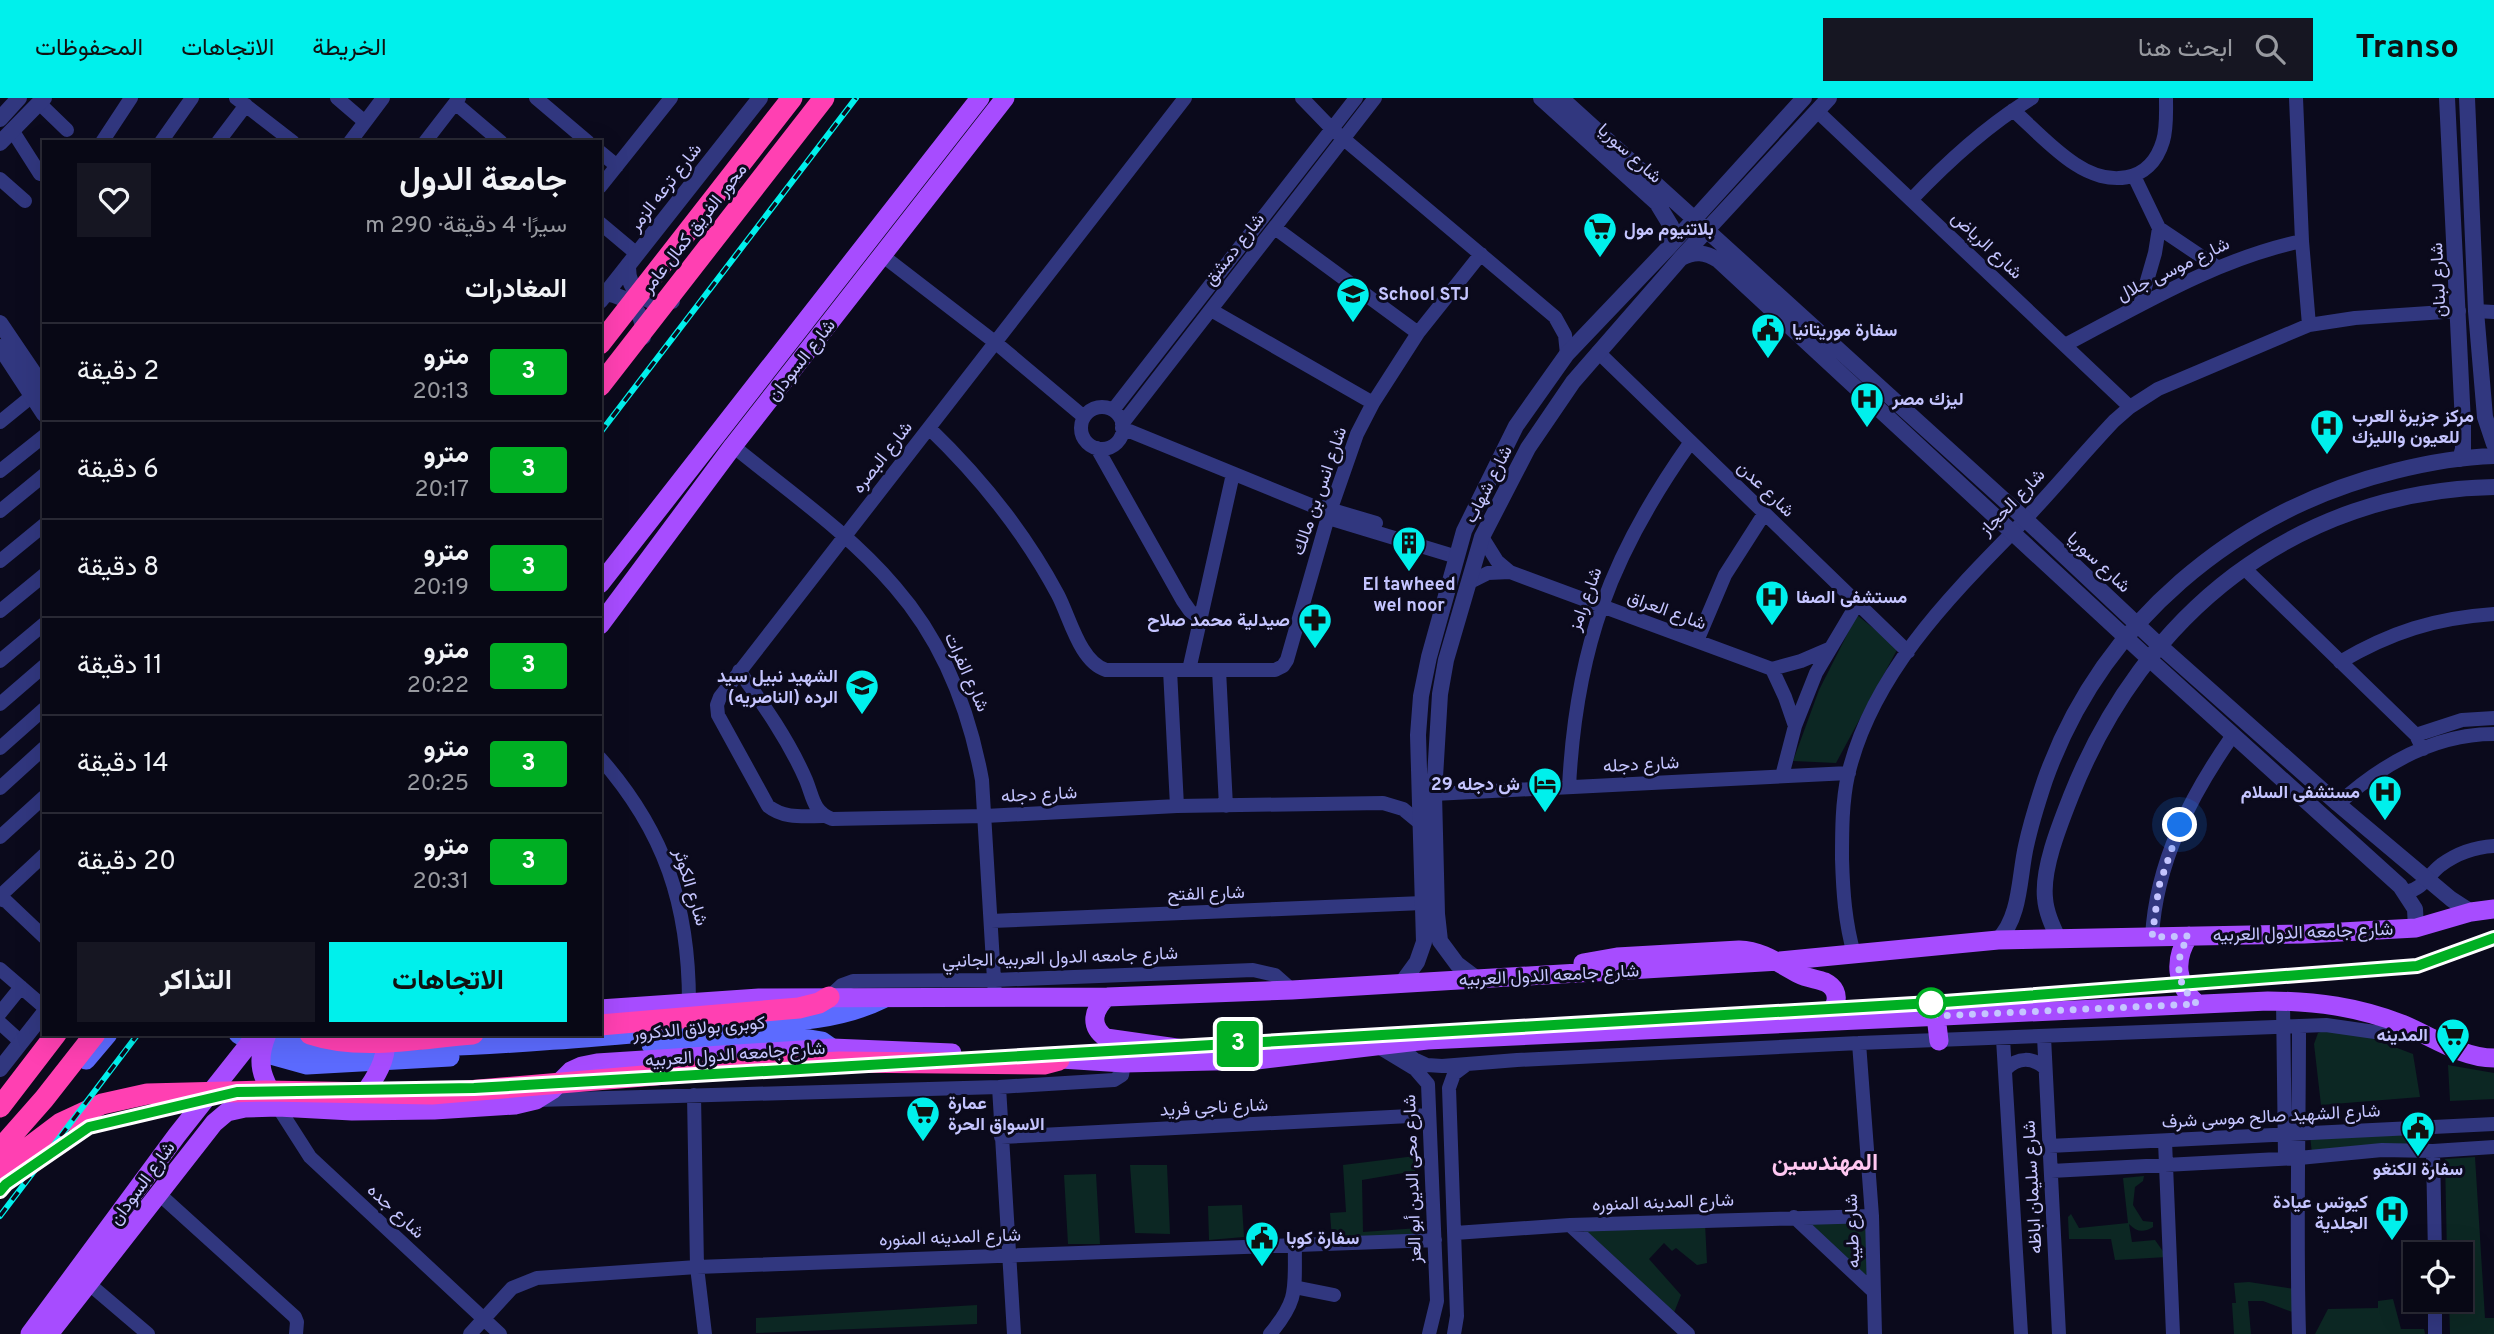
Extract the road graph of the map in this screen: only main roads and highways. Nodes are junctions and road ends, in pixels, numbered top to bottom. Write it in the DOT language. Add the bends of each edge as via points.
graph roads {
  1 [pos="792,98"];
  2 [pos="824,98"];
  3 [pos="980,98"];
  4 [pos="1005,98"];
  5 [pos="875,250"];
  6 [pos="602,341"];
  7 [pos="602,383"];
  8 [pos="607,586"];
  9 [pos="602,622"];
  10 [pos="2494,909"];
  11 [pos="2189,936"];
  12 [pos="1780,961"];
  13 [pos="829,997"];
  14 [pos="1107,998"];
  15 [pos="883,999"];
  16 [pos="2197,1004"];
  17 [pos="602,1009"];
  18 [pos="1936,1016"];
  19 [pos="1821,1021"];
  20 [pos="602,1026"];
  21 [pos="622,1035"];
  22 [pos="52,1036"];
  23 [pos="53,1036"];
  24 [pos="93,1036"];
  25 [pos="106,1036"];
  26 [pos="241,1036"];
  27 [pos="255,1036"];
  28 [pos="265,1036"];
  29 [pos="268,1036"];
  30 [pos="317,1036"];
  31 [pos="386,1036"];
  32 [pos="445,1036"];
  33 [pos="1939,1041"];
  34 [pos="832,1048"];
  35 [pos="2494,1058"];
  36 [pos="1059,1060"];
  37 [pos="1258,1060"];
  38 [pos="0,1095"];
  39 [pos="0,1107"];
  40 [pos="278,1107"];
  41 [pos="352,1111"];
  42 [pos="0,1149"];
  43 [pos="0,1163"];
  44 [pos="0,1169"];
  45 [pos="30,1334"];
  46 [pos="49,1334"];
  1 -- 6 [label="highway, محور الفريق كمال عامر"];
  2 -- 7 [label="highway, محور الفريق كمال عامر"];
  3 -- 5 [label="main road, شارع السودان"];
  4 -- 5 [label="main road, شارع السودان"];
  5 -- 8 [label="main road, شارع السودان" via="634,541"];
  5 -- 9 [label="main road, شارع السودان"];
  10 -- 11 [label="main road, شارع جامعه الدول العربيه" via="2416,928"];
  11 -- 12 [label="main road, شارع جامعه الدول العربيه" via="1998,940"];
  11 -- 16 [label="main road" via="2180,953 2178,972 2184,990"];
  12 -- 14 [label="main road, شارع جامعه الدول العربيه"];
  12 -- 19 [label="main road" via="1832,988 1835,1007"];
  13 -- 15 [label="main road, شارع جامعه الدول العربيه"];
  13 -- 17 [label="main road, شارع جامعه الدول العربيه"];
  13 -- 21 [label="highway" via="799,1008"];
  14 -- 15 [label="main road, شارع جامعه الدول العربيه" via="995,988"];
  14 -- 37 [label="main road" via="1094,1018 1097,1030 1106,1038"];
  15 -- 21 [label="main road, كوبرى بولاق الدكرور" via="817,1018"];
  16 -- 18 [label="main road, شارع جامعه الدول العربيه"];
  16 -- 35 [label="main road, شارع جامعه الدول العربيه" via="2283,1001 2346,1006 2468,1054"];
  18 -- 19 [label="main road, شارع جامعه الدول العربيه"];
  18 -- 33 [label="main road"];
  19 -- 37 [label="main road, شارع جامعه الدول العربيه" via="1427,1040"];
  20 -- 21 [label="highway"];
  21 -- 26 [label="main road, كوبرى بولاق الدكرور" via="307,1065 271,1055"];
  21 -- 29 [label="main road, كوبرى بولاق الدكرور" via="325,1051 284,1046"];
  21 -- 34 [label="main road, كوبرى بولاق الدكرور" via="810,1039"];
  22 -- 38 [label="main road"];
  23 -- 39 [label="highway"];
  24 -- 42 [label="highway"];
  25 -- 43 [label="main road"];
  27 -- 45 [label="main road, شارع السودان"];
  28 -- 40 [label="main road" via="260,1070"];
  30 -- 32 [label="highway" via="365,1042"];
  31 -- 41 [label="main road" via="385,1060"];
  34 -- 36 [label="main road, شارع جامعه الدول العربيه"];
  34 -- 41 [label="main road, شارع جامعه الدول العربيه" via="589,1064 571,1071 536,1100 501,1106"];
  36 -- 37 [label="main road, شارع جامعه الدول العربيه"];
  36 -- 44 [label="highway" via="1044,1064 826,1062 432,1094 147,1094 102,1104 61,1124"];
  40 -- 41 [label="main road, شارع جامعه الدول العربيه"];
  40 -- 46 [label="main road, شارع السودان" via="227,1112 214,1123"];
}
